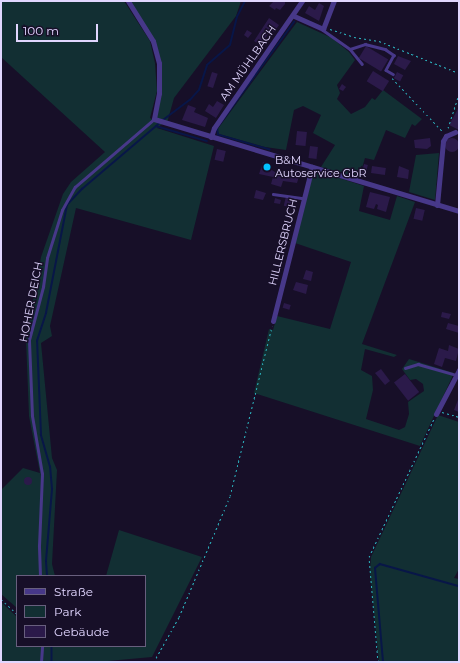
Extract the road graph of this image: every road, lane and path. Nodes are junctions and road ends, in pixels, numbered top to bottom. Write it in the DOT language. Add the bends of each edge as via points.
graph roads {
  1 [pos="128,1"];
  2 [pos="302,1"];
  3 [pos="334,1"];
  4 [pos="294,16"];
  5 [pos="323,29"];
  6 [pos="350,49"];
  7 [pos="362,64"];
  8 [pos="393,74"];
  9 [pos="459,95"];
  10 [pos="159,121"];
  11 [pos="455,132"];
  12 [pos="447,135"];
  13 [pos="211,137"];
  14 [pos="312,167"];
  15 [pos="273,194"];
  16 [pos="304,198"];
  17 [pos="438,205"];
  18 [pos="459,212"];
  19 [pos="273,321"];
  20 [pos="405,368"];
  21 [pos="458,373"];
  22 [pos="437,412"];
  23 [pos="459,417"];
  24 [pos="40,575"];
  25 [pos="1,599"];
  26 [pos="16,613"];
  27 [pos="42,647"];
  28 [pos="156,658"];
  29 [pos="41,662"];
  30 [pos="378,662"];
  1 -- 10 [label="street" via="153,41 159,63"];
  2 -- 4 [label="street, AM MÜHLBACH"];
  3 -- 5 [label="street"];
  4 -- 5 [label="street"];
  4 -- 13 [label="street, AM MÜHLBACH" via="214,128"];
  5 -- 6 [label="lane"];
  6 -- 7 [label="lane"];
  6 -- 8 [label="lane" via="365,44 385,49 394,55 386,70"];
  8 -- 12 [label="path" via="391,77"];
  9 -- 12 [label="path" via="448,122"];
  10 -- 13 [label="street"];
  10 -- 24 [label="lane, HOHER DEICH" via="75,187 62,210 47,258 43,287 29,340 32,416 42,474"];
  11 -- 12 [label="street"];
  12 -- 17 [label="street"];
  13 -- 14 [label="street"];
  14 -- 16 [label="street, HILLERSBRUCH"];
  14 -- 17 [label="street"];
  15 -- 16 [label="lane"];
  16 -- 19 [label="street, HILLERSBRUCH"];
  17 -- 18 [label="street"];
  19 -- 28 [label="path" via="230,496 179,618"];
  20 -- 21 [label="lane" via="418,364"];
  21 -- 22 [label="street"];
  22 -- 23 [label="path"];
  22 -- 30 [label="path" via="369,557"];
  25 -- 26 [label="path"];
  27 -- 29 [label="lane"];
}
